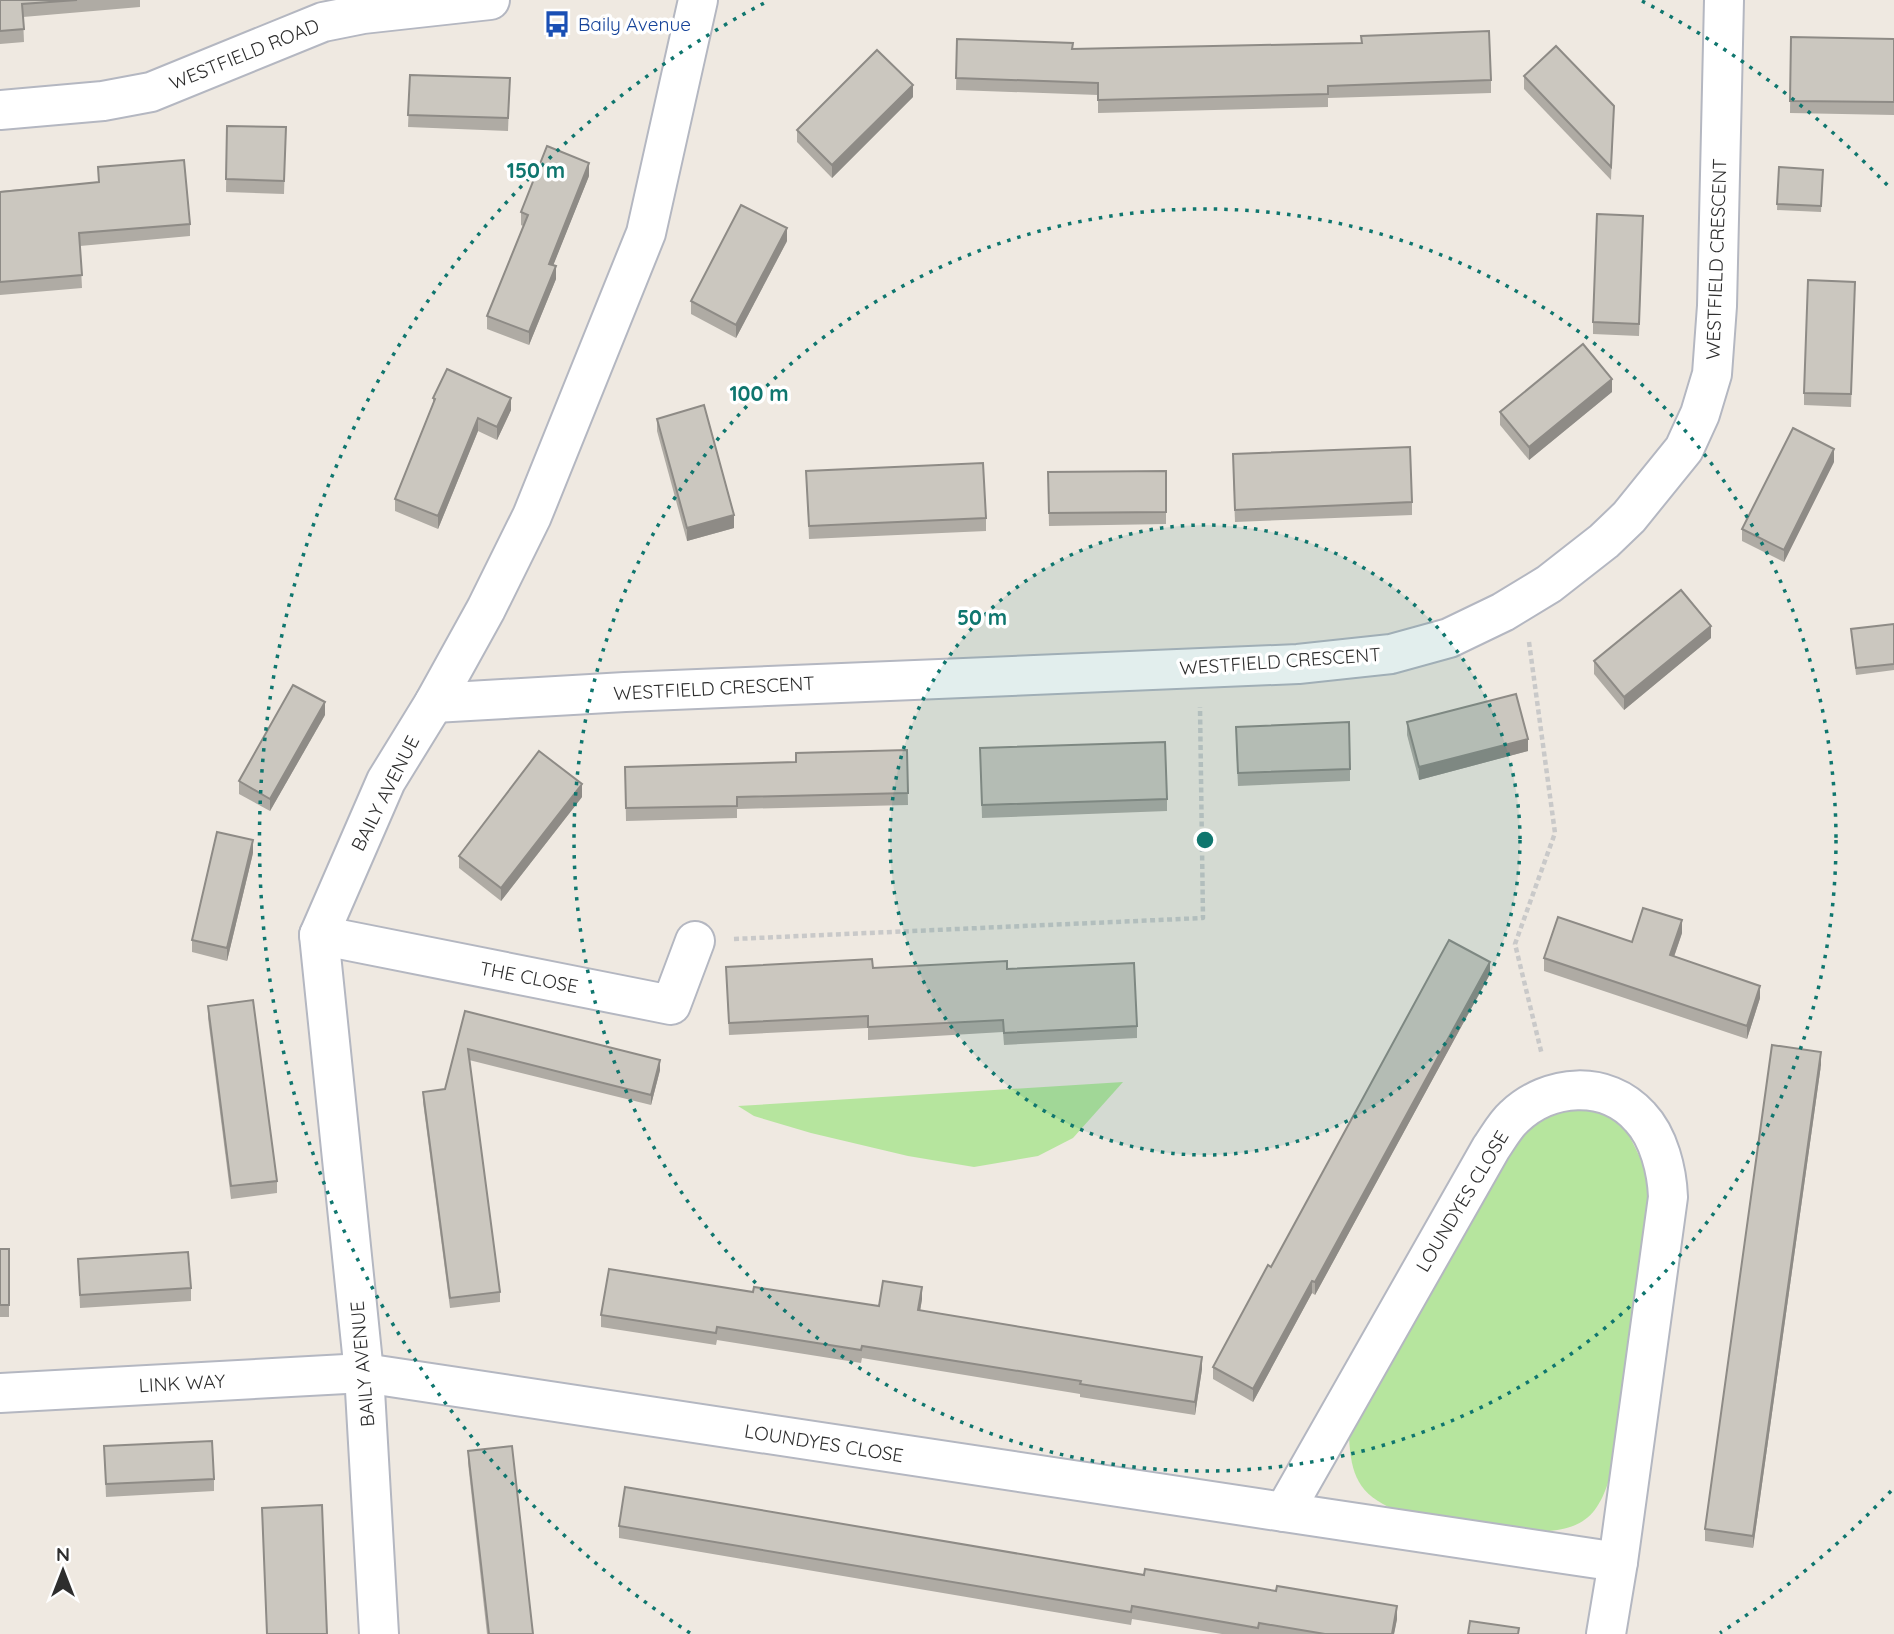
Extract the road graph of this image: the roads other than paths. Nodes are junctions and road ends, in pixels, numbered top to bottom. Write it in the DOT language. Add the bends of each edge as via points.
graph roads {
  1 [pos="489,0"];
  2 [pos="698,0"];
  3 [pos="1724,0"];
  4 [pos="0,110"];
  5 [pos="434,703"];
  6 [pos="319,935"];
  7 [pos="695,941"];
  8 [pos="364,1373"];
  9 [pos="0,1393"];
  10 [pos="1284,1512"];
  11 [pos="1618,1562"];
  12 [pos="379,1634"];
  13 [pos="1606,1634"];
  1 -- 4 [label="street, WESTFIELD ROAD" via="323,22 152,92"];
  2 -- 5 [label="street, BAILY AVENUE" via="646,233 532,516"];
  3 -- 5 [label="street, WESTFIELD CRESCENT" via="1717,306 1712,374 1700,414 1684,449 1629,517 1578,564 1523,600 1449,638 1391,654 1298,664"];
  5 -- 6 [label="street, BAILY AVENUE" via="386,781"];
  6 -- 7 [label="street, THE CLOSE" via="671,1005"];
  6 -- 8 [label="street, BAILY AVENUE"];
  8 -- 9 [label="street, LINK WAY"];
  8 -- 10 [label="street, LOUNDYES CLOSE"];
  8 -- 12 [label="street, BAILY AVENUE"];
  10 -- 11 [label="street, LOUNDYES CLOSE"];
  10 -- 11 [label="street, LOUNDYES CLOSE" via="1491,1147 1513,1117 1540,1099 1586,1089 1606,1094 1640,1117 1667,1174 1668,1197"];
  11 -- 13 [label="street, LOUNDYES CLOSE"];
}
